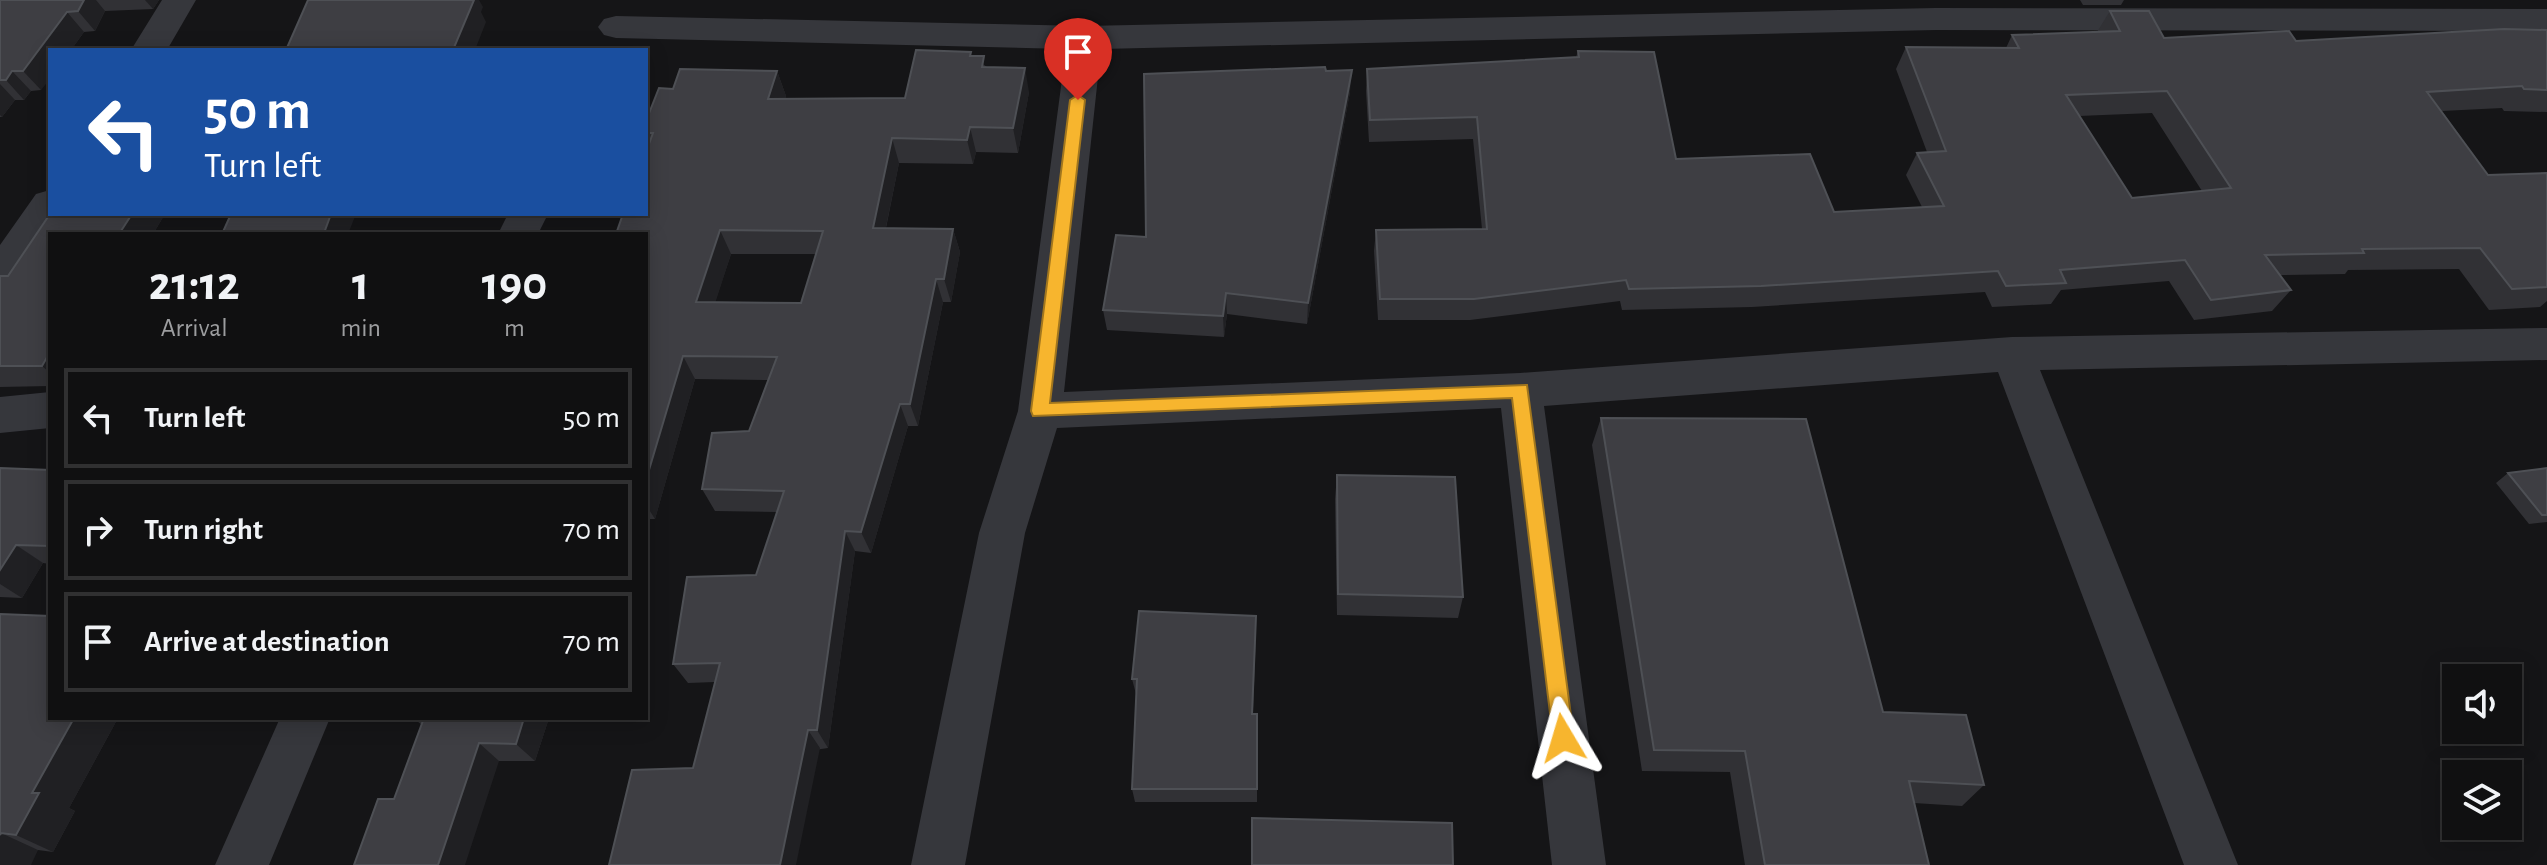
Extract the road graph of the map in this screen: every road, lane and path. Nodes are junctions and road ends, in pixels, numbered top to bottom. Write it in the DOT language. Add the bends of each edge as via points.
graph roads {
  1 [pos="179,0"];
  2 [pos="2547,20"];
  3 [pos="616,26"];
  4 [pos="1085,38"];
  5 [pos="150,48"];
  6 [pos="48,207"];
  7 [pos="0,276"];
  8 [pos="2545,346"];
  9 [pos="2012,354"];
  10 [pos="1520,390"];
  11 [pos="48,410"];
  12 [pos="1040,411"];
  13 [pos="0,415"];
  14 [pos="304,720"];
  15 [pos="242,865"];
  16 [pos="938,865"];
  17 [pos="1579,865"];
  18 [pos="2211,865"];
  1 -- 5 [label="street"];
  2 -- 4 [label="street" via="1936,19"];
  3 -- 4 [label="street"];
  4 -- 12 [label="street"];
  6 -- 7 [label="street"];
  8 -- 9 [label="street"];
  9 -- 10 [label="street"];
  9 -- 18 [label="street"];
  10 -- 12 [label="street"];
  10 -- 17 [label="street"];
  11 -- 13 [label="street"];
  12 -- 16 [label="street" via="1002,533"];
  14 -- 15 [label="street"];
}
